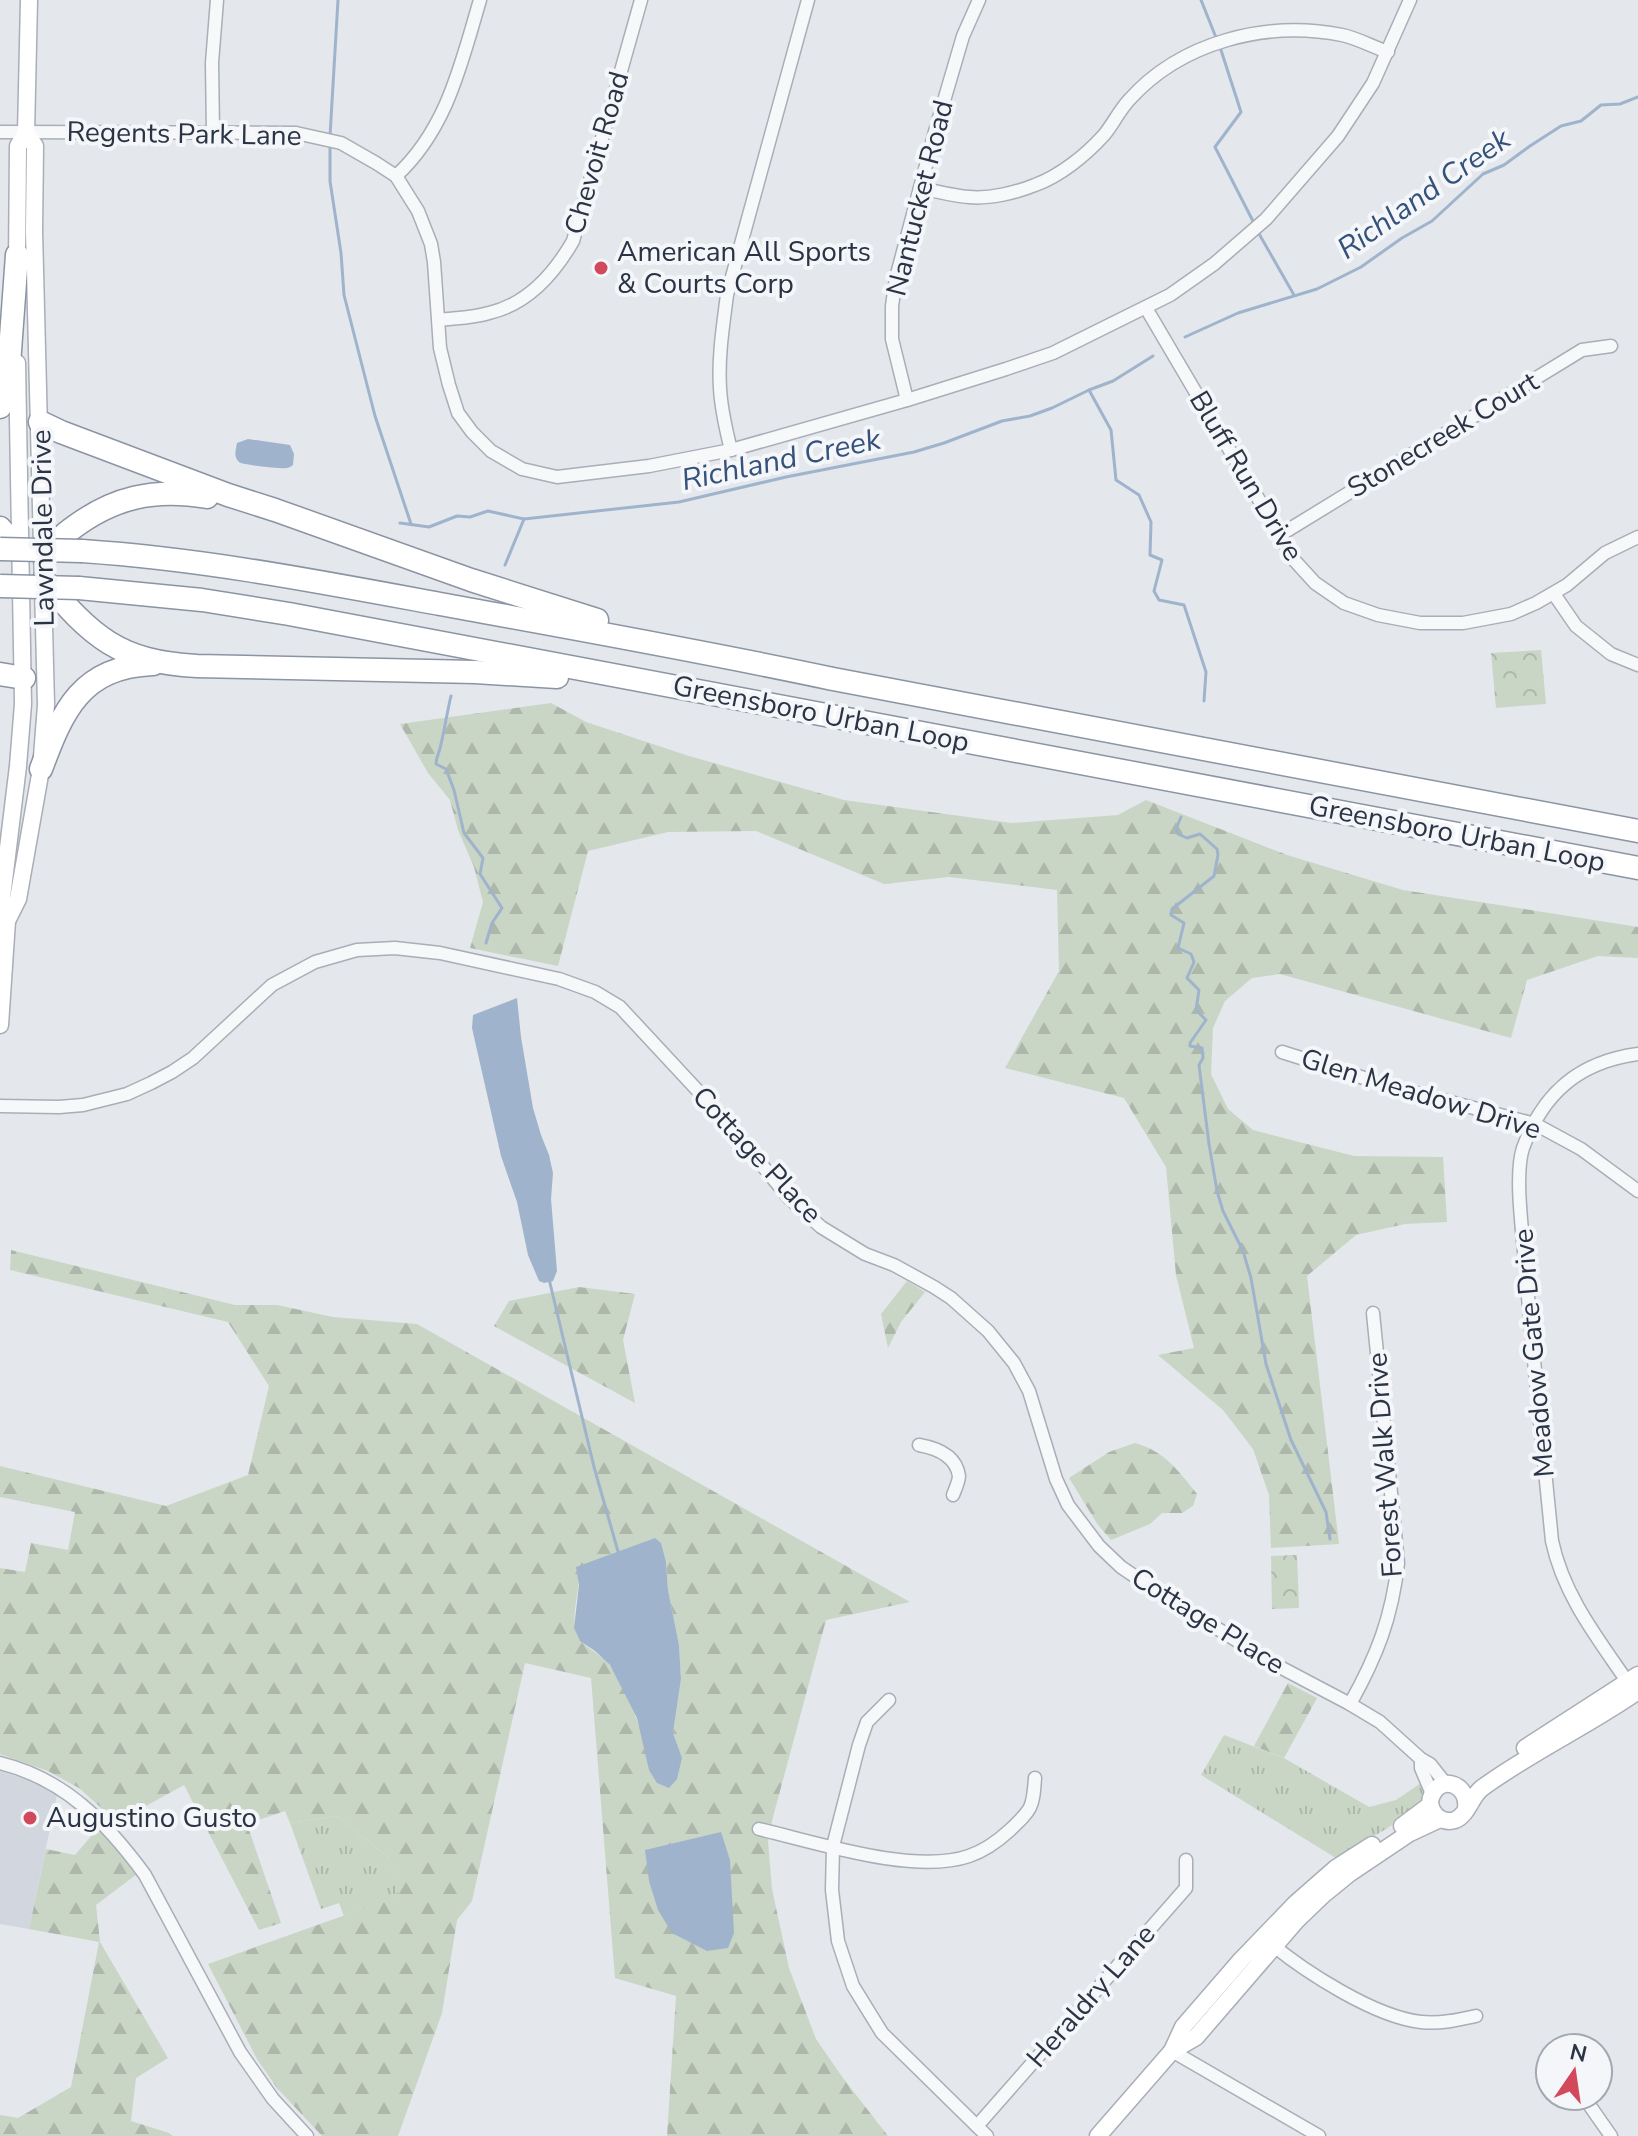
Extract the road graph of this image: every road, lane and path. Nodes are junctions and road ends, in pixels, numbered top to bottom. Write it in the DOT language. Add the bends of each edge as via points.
graph roads {
  1 [pos="29,0"];
  2 [pos="217,0"];
  3 [pos="480,0"];
  4 [pos="641,0"];
  5 [pos="808,0"];
  6 [pos="979,0"];
  7 [pos="1410,0"];
  8 [pos="1388,52"];
  9 [pos="0,132"];
  10 [pos="213,132"];
  11 [pos="26,133"];
  12 [pos="396,176"];
  13 [pos="920,188"];
  14 [pos="17,255"];
  15 [pos="1146,308"];
  16 [pos="439,320"];
  17 [pos="1611,346"];
  18 [pos="907,400"];
  19 [pos="0,407"];
  20 [pos="40,422"];
  21 [pos="731,450"];
  22 [pos="228,495"];
  23 [pos="0,528"];
  24 [pos="1280,535"];
  25 [pos="1638,537"];
  26 [pos="23,567"];
  27 [pos="1554,594"];
  28 [pos="0,598"];
  29 [pos="719,655"];
  30 [pos="169,664"];
  31 [pos="1638,665"];
  32 [pos="0,674"];
  33 [pos="24,678"];
  34 [pos="673,686"];
  35 [pos="41,769"];
  36 [pos="1638,831"];
  37 [pos="1638,868"];
  38 [pos="7,921"];
  39 [pos="0,1025"];
  40 [pos="1282,1052"];
  41 [pos="1638,1054"];
  42 [pos="0,1106"];
  43 [pos="1535,1124"];
  44 [pos="1638,1191"];
  45 [pos="1373,1313"];
  46 [pos="919,1445"];
  47 [pos="953,1495"];
  48 [pos="1635,1685"];
  49 [pos="889,1700"];
  50 [pos="1350,1704"];
  51 [pos="0,1763"];
  52 [pos="1035,1778"];
  53 [pos="1441,1798"];
  54 [pos="1466,1808"];
  55 [pos="759,1829"];
  56 [pos="833,1846"];
  57 [pos="1186,1860"];
  58 [pos="1268,1942"];
  59 [pos="1476,2016"];
  60 [pos="1172,2051"];
  61 [pos="1594,2112"];
  62 [pos="982,2131"];
  63 [pos="307,2136"];
  64 [pos="1098,2136"];
  65 [pos="1319,2136"];
  66 [pos="1611,2136"];
  1 -- 11 [label="main road, Lawndale Drive"];
  2 -- 10 [label="street"];
  3 -- 12 [label="street" via="453,92 425,142"];
  4 -- 16 [label="street, Chevoit Road" via="573,241 560,264 509,307"];
  5 -- 21 [label="street" via="727,295 720,389"];
  6 -- 13 [label="street, Nantucket Road" via="963,36"];
  7 -- 8 [label="street, Regents Park Lane"];
  8 -- 13 [label="street" via="1343,35 1297,31 1215,43 1154,78 1089,150 1036,185 969,197"];
  8 -- 15 [label="street, Regents Park Lane" via="1338,136 1266,219 1214,264"];
  9 -- 11 [label="street, Regents Park Lane"];
  10 -- 11 [label="street, Regents Park Lane"];
  10 -- 12 [label="street, Regents Park Lane" via="317,137 356,150"];
  11 -- 14 [label="main road, Lawndale Drive" via="18,146"];
  11 -- 20 [label="main road, Lawndale Drive" via="35,146"];
  12 -- 16 [label="street, Regents Park Lane" via="431,244"];
  13 -- 18 [label="street, Nantucket Road" via="892,306 892,339"];
  14 -- 19 [label="highway" via="8,378"];
  14 -- 26 [label="main road, Lawndale Drive"];
  15 -- 18 [label="street, Regents Park Lane" via="1053,353"];
  15 -- 24 [label="street, Bluff Run Drive"];
  16 -- 21 [label="street, Regents Park Lane" via="440,348 458,413 491,451 522,469 557,477"];
  17 -- 24 [label="street, Stonecreek Court" via="1582,350"];
  18 -- 21 [label="street, Regents Park Lane"];
  20 -- 22 [label="highway"];
  20 -- 26 [label="main road, Lawndale Drive"];
  22 -- 26 [label="highway" via="134,497 93,514"];
  22 -- 29 [label="highway" via="471,580"];
  23 -- 26 [label="highway"];
  24 -- 27 [label="street, Bluff Run Drive" via="1315,583 1344,603 1378,615 1420,623 1463,623 1511,614"];
  25 -- 27 [label="street, Bluff Run Drive" via="1605,553"];
  26 -- 28 [label="highway"];
  26 -- 29 [label="highway, Greensboro Urban Loop, bridge" via="82,551 161,558"];
  26 -- 30 [label="highway" via="103,639"];
  26 -- 33 [label="main road, Lawndale Drive"];
  26 -- 34 [label="highway, Greensboro Urban Loop, bridge" via="79,588 246,607"];
  26 -- 35 [label="main road, Lawndale Drive" via="46,705"];
  27 -- 31 [label="street" via="1576,626 1611,654"];
  29 -- 36 [label="highway, Greensboro Urban Loop"];
  30 -- 34 [label="highway" via="490,672"];
  30 -- 35 [label="highway" via="122,669 90,684 61,718"];
  32 -- 33 [label="highway"];
  33 -- 38 [label="main road, Lawndale Drive" via="2,897"];
  34 -- 37 [label="highway, Greensboro Urban Loop"];
  35 -- 38 [label="main road, Lawndale Drive" via="18,899"];
  38 -- 39 [label="main road, Lawndale Drive"];
  40 -- 43 [label="street, Glen Meadow Drive"];
  41 -- 43 [label="street, Meadow Gate Drive" via="1579,1073 1552,1095"];
  42 -- 50 [label="street, Cottage Place" via="83,1105 139,1089 193,1058 272,985 315,962 357,950 440,953 595,992 620,1007 789,1198 821,1227 934,1287 988,1331 1029,1391 1068,1505 1112,1559 1278,1666"];
  43 -- 44 [label="street, Glen Meadow Drive" via="1581,1149"];
  43 -- 48 [label="street, Meadow Gate Drive" via="1522,1151 1519,1190 1552,1541 1571,1596"];
  45 -- 50 [label="street, Forest Walk Drive" via="1398,1563 1382,1637"];
  46 -- 47 [label="street" via="943,1451 954,1465 959,1477"];
  48 -- 53 [label="main road"];
  48 -- 54 [label="main road" via="1582,1728 1481,1788"];
  49 -- 56 [label="street" via="867,1722"];
  50 -- 53 [label="street, Cottage Place" via="1380,1722 1421,1759 1421,1768"];
  51 -- 63 [label="street" via="73,1795 128,1851 240,2052"];
  52 -- 56 [label="street" via="1033,1804 1022,1819 998,1841 970,1856 900,1861"];
  53 -- 54 [label="main road" via="1466,1796"];
  53 -- 54 [label="main road" via="1453,1820"];
  53 -- 58 [label="main road" via="1421,1826 1350,1873"];
  55 -- 56 [label="street"];
  56 -- 62 [label="street" via="838,1941 853,1986 882,2033"];
  57 -- 62 [label="street, Heraldry Lane" via="1186,1888"];
  58 -- 59 [label="street" via="1306,1972 1396,2016 1438,2022"];
  58 -- 60 [label="main road" via="1196,2037"];
  60 -- 64 [label="main road"];
  60 -- 65 [label="street"];
  61 -- 66 [label="street"];
}
